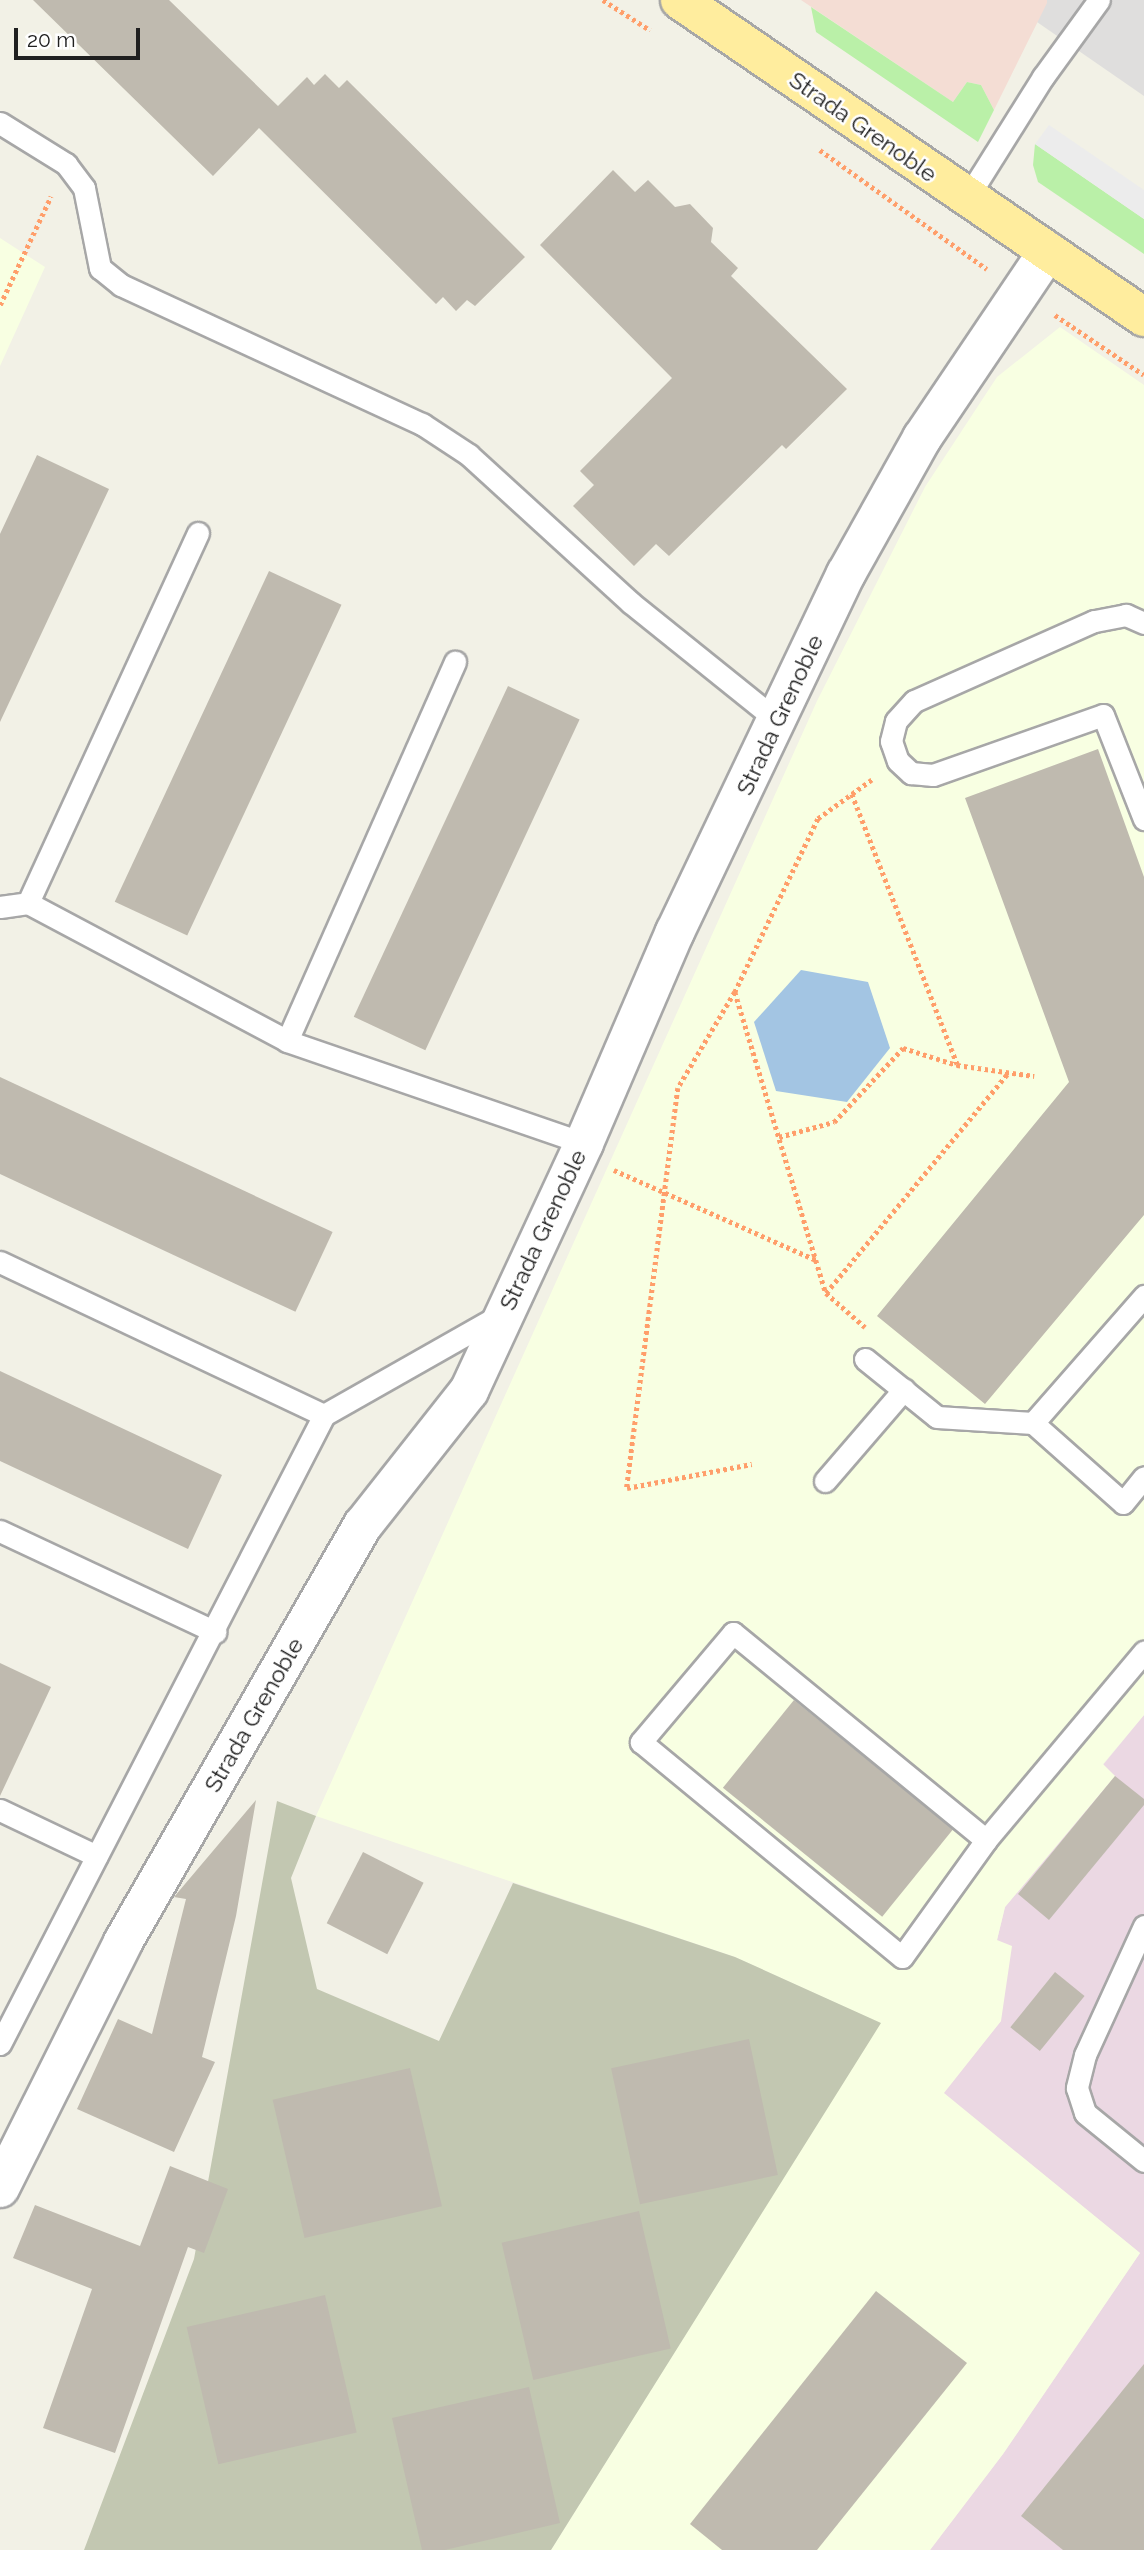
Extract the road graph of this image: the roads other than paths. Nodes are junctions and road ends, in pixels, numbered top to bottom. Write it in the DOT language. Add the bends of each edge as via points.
graph roads {
  1 [pos="680,0"];
  2 [pos="1099,0"];
  3 [pos="0,123"];
  4 [pos="967,198"];
  5 [pos="1048,251"];
  6 [pos="1144,317"];
  7 [pos="198,533"];
  8 [pos="1144,623"];
  9 [pos="455,661"];
  10 [pos="779,722"];
  11 [pos="1144,818"];
  12 [pos="28,902"];
  13 [pos="0,907"];
  14 [pos="287,1041"];
  15 [pos="584,1143"];
  16 [pos="0,1262"];
  17 [pos="1144,1296"];
  18 [pos="505,1312"];
  19 [pos="865,1359"];
  20 [pos="904,1389"];
  21 [pos="324,1415"];
  22 [pos="1033,1423"];
  23 [pos="1144,1477"];
  24 [pos="825,1481"];
  25 [pos="0,1531"];
  26 [pos="216,1632"];
  27 [pos="1144,1652"];
  28 [pos="0,1810"];
  29 [pos="986,1840"];
  30 [pos="97,1856"];
  31 [pos="1144,1926"];
  32 [pos="0,2044"];
  33 [pos="1144,2161"];
  34 [pos="0,2188"];
  1 -- 4 [label="main road, Strada Grenoble"];
  2 -- 4 [label="lane" via="1043,77"];
  3 -- 10 [label="lane" via="66,164 85,188 100,268 121,285 422,424 470,455 631,603"];
  4 -- 5 [label="main road, Strada Grenoble"];
  5 -- 6 [label="main road, Strada Grenoble"];
  5 -- 10 [label="street, Strada Grenoble" via="922,438 846,573"];
  7 -- 12 [label="lane"];
  8 -- 11 [label="lane" via="1126,615 1094,621 914,701 896,720 891,741 898,761 911,773 933,775 1103,715"];
  9 -- 14 [label="lane"];
  10 -- 15 [label="street, Strada Grenoble" via="675,932"];
  12 -- 13 [label="lane"];
  12 -- 14 [label="lane"];
  14 -- 15 [label="lane"];
  15 -- 18 [label="street, Strada Grenoble"];
  16 -- 21 [label="lane"];
  17 -- 22 [label="lane"];
  18 -- 21 [label="lane"];
  18 -- 34 [label="street, Strada Grenoble" via="469,1391 363,1525 303,1629 124,1942"];
  19 -- 20 [label="lane"];
  20 -- 22 [label="lane" via="937,1416"];
  20 -- 24 [label="lane"];
  21 -- 26 [label="lane"];
  22 -- 23 [label="lane" via="1122,1503"];
  25 -- 26 [label="lane"];
  26 -- 30 [label="lane"];
  27 -- 29 [label="lane"];
  28 -- 30 [label="lane"];
  29 -- 29 [label="lane" via="902,1957 641,1742 733,1633"];
  30 -- 32 [label="lane"];
  31 -- 33 [label="lane" via="1085,2055 1077,2088 1085,2113"];
}
